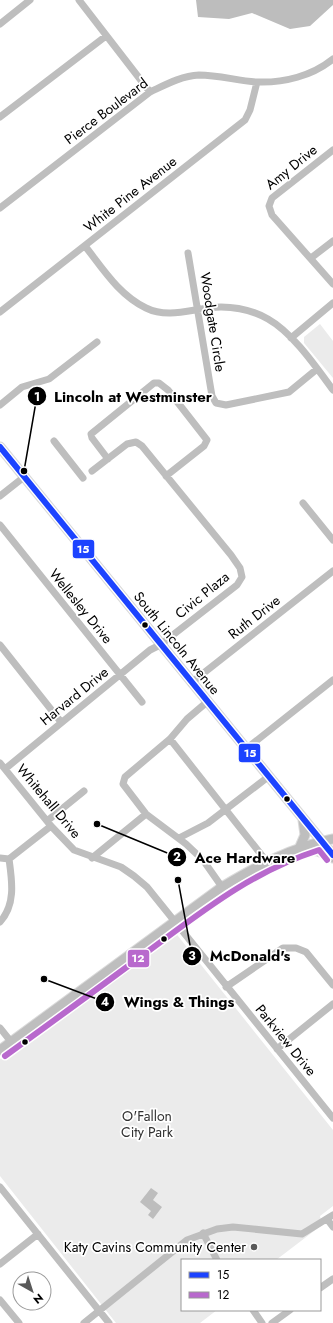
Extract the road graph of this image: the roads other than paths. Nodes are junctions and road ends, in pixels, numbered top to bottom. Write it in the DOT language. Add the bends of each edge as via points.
graph roads {
  1 [pos="30,0"];
  2 [pos="79,0"];
  3 [pos="0,24"];
  4 [pos="106,36"];
  5 [pos="333,59"];
  6 [pos="257,82"];
  7 [pos="150,92"];
  8 [pos="0,117"];
  9 [pos="333,150"];
  10 [pos="0,208"];
  11 [pos="333,241"];
  12 [pos="86,246"];
  13 [pos="188,253"];
  14 [pos="311,258"];
  15 [pos="333,284"];
  16 [pos="333,303"];
  17 [pos="197,311"];
  18 [pos="0,312"];
  19 [pos="291,338"];
  20 [pos="97,342"];
  21 [pos="317,369"];
  22 [pos="333,390"];
  23 [pos="0,405"];
  24 [pos="54,441"];
  25 [pos="0,447"];
  26 [pos="108,459"];
  27 [pos="92,471"];
  28 [pos="166,476"];
  29 [pos="24,477"];
  30 [pos="83,478"];
  31 [pos="0,496"];
  32 [pos="303,503"];
  33 [pos="0,525"];
  34 [pos="333,540"];
  35 [pos="333,572"];
  36 [pos="0,645"];
  37 [pos="160,645"];
  38 [pos="120,675"];
  39 [pos="333,680"];
  40 [pos="191,683"];
  41 [pos="142,702"];
  42 [pos="207,702"];
  43 [pos="61,722"];
  44 [pos="170,739"];
  45 [pos="246,749"];
  46 [pos="2,766"];
  47 [pos="268,777"];
  48 [pos="84,791"];
  49 [pos="226,808"];
  50 [pos="146,814"];
  51 [pos="302,818"];
  52 [pos="49,824"];
  53 [pos="179,838"];
  54 [pos="333,839"];
  55 [pos="322,841"];
  56 [pos="299,849"];
  57 [pos="333,855"];
  58 [pos="0,858"];
  59 [pos="92,858"];
  60 [pos="333,858"];
  61 [pos="9,859"];
  62 [pos="267,862"];
  63 [pos="222,887"];
  64 [pos="0,922"];
  65 [pos="175,922"];
  66 [pos="333,984"];
  67 [pos="226,987"];
  68 [pos="333,1004"];
  69 [pos="0,1028"];
  70 [pos="12,1043"];
  71 [pos="276,1049"];
  72 [pos="0,1050"];
  73 [pos="333,1118"];
  74 [pos="0,1187"];
  75 [pos="330,1217"];
  76 [pos="333,1226"];
  77 [pos="203,1233"];
  78 [pos="38,1234"];
  79 [pos="216,1259"];
  80 [pos="0,1264"];
  81 [pos="333,1279"];
  82 [pos="321,1287"];
  83 [pos="0,1300"];
  84 [pos="99,1311"];
  85 [pos="254,1311"];
  86 [pos="289,1311"];
  87 [pos="19,1323"];
  88 [pos="84,1323"];
  89 [pos="109,1323"];
  90 [pos="262,1323"];
  91 [pos="272,1323"];
  1 -- 3 [label="street"];
  2 -- 4 [label="street"];
  4 -- 7 [label="street"];
  4 -- 8 [label="street"];
  5 -- 6 [label="street, Pierce Boulevard" via="299,77"];
  6 -- 7 [label="street, Pierce Boulevard" via="221,76 198,76 175,80"];
  6 -- 12 [label="street, White Pine Avenue" via="245,120"];
  7 -- 10 [label="street, Pierce Boulevard"];
  9 -- 14 [label="street, Amy Drive" via="272,198 269,206 272,215"];
  11 -- 14 [label="street"];
  12 -- 17 [label="street" via="118,288 147,309 170,314"];
  12 -- 18 [label="street, White Pine Avenue"];
  13 -- 17 [label="street, Woodgate Circle"];
  14 -- 15 [label="street"];
  16 -- 19 [label="street"];
  17 -- 19 [label="street" via="220,307 253,312 268,319"];
  17 -- 21 [label="street, Woodgate Circle" via="212,396 216,403 226,405 289,392"];
  19 -- 21 [label="street"];
  20 -- 23 [label="street" via="49,379 22,387"];
  21 -- 22 [label="street"];
  24 -- 30 [label="street"];
  25 -- 29 [label="main road, South Lincoln Avenue"];
  26 -- 27 [label="street"];
  26 -- 28 [label="street" via="127,444 136,442"];
  26 -- 28 [label="street" via="91,434 154,383 159,382 207,440 204,446"];
  28 -- 37 [label="street, Civic Plaza" via="237,564 242,577 237,585"];
  29 -- 31 [label="street"];
  29 -- 37 [label="main road, South Lincoln Avenue"];
  32 -- 34 [label="street"];
  33 -- 38 [label="street, Wellesley Drive"];
  35 -- 40 [label="street, Ruth Drive"];
  36 -- 43 [label="street"];
  37 -- 38 [label="street, Harvard Drive"];
  37 -- 40 [label="main road, South Lincoln Avenue"];
  38 -- 41 [label="street, Wellesley Drive"];
  38 -- 43 [label="street, Harvard Drive"];
  39 -- 45 [label="street"];
  40 -- 42 [label="main road, South Lincoln Avenue"];
  42 -- 44 [label="street" via="187,719"];
  42 -- 45 [label="main road, South Lincoln Avenue"];
  43 -- 46 [label="street, Harvard Drive"];
  44 -- 49 [label="street"];
  44 -- 50 [label="street" via="125,777 123,784"];
  45 -- 47 [label="main road, South Lincoln Avenue"];
  46 -- 52 [label="street, Whitehall Drive"];
  47 -- 49 [label="street"];
  47 -- 51 [label="main road, South Lincoln Avenue"];
  48 -- 52 [label="street"];
  49 -- 53 [label="street" via="208,823"];
  49 -- 62 [label="street"];
  50 -- 53 [label="street"];
  50 -- 59 [label="street"];
  51 -- 55 [label="main road, South Lincoln Avenue"];
  51 -- 56 [label="main road" via="305,835"];
  52 -- 59 [label="street, Whitehall Drive" via="74,850"];
  52 -- 61 [label="street"];
  53 -- 63 [label="street" via="203,860"];
  54 -- 55 [label="main road"];
  55 -- 56 [label="main road"];
  55 -- 57 [label="main road, South Lincoln Avenue"];
  56 -- 60 [label="main road" via="318,851"];
  56 -- 62 [label="main road"];
  58 -- 61 [label="street"];
  59 -- 65 [label="street, Whitehall Drive" via="120,867 134,876 147,887"];
  61 -- 64 [label="street" via="12,896 8,911"];
  62 -- 63 [label="main road"];
  63 -- 65 [label="main road"];
  65 -- 67 [label="street, Parkview Drive"];
  65 -- 70 [label="main road"];
  66 -- 67 [label="street" via="306,952 296,948 283,948"];
  67 -- 71 [label="street, Parkview Drive"];
  68 -- 71 [label="street"];
  69 -- 70 [label="street"];
  70 -- 72 [label="main road"];
  71 -- 73 [label="street, Parkview Drive"];
  74 -- 78 [label="street"];
  75 -- 76 [label="street"];
  75 -- 77 [label="street" via="302,1234 233,1227"];
  77 -- 79 [label="street"];
  77 -- 84 [label="street" via="187,1240"];
  78 -- 80 [label="street"];
  78 -- 84 [label="street"];
  81 -- 82 [label="street"];
  83 -- 87 [label="street"];
  84 -- 88 [label="street"];
  84 -- 89 [label="street"];
  85 -- 90 [label="street"];
  86 -- 91 [label="street"];
}
